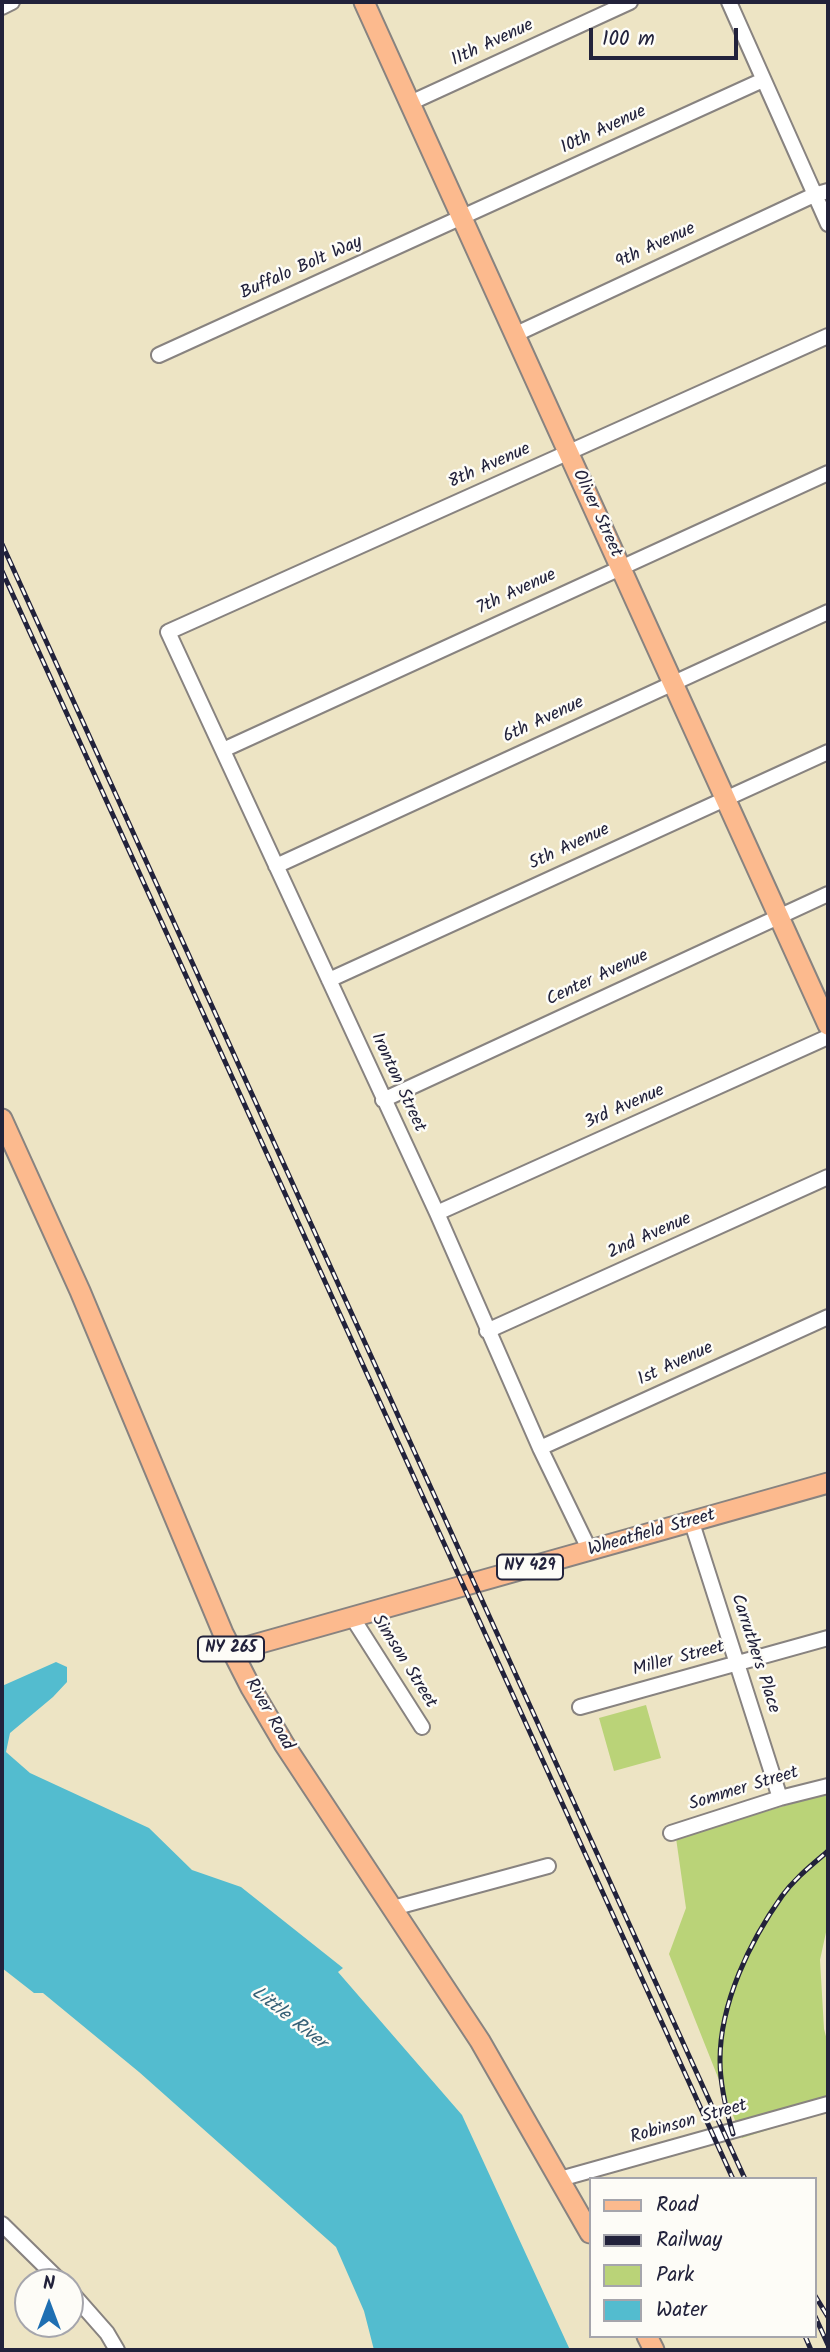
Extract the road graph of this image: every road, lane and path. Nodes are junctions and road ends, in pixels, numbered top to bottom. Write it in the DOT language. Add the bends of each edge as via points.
graph roads {
  1 [pos="12,2"];
  2 [pos="364,2"];
  3 [pos="630,2"];
  4 [pos="729,2"];
  5 [pos="2,7"];
  6 [pos="763,80"];
  7 [pos="410,103"];
  8 [pos="821,193"];
  9 [pos="461,218"];
  10 [pos="828,224"];
  11 [pos="514,335"];
  12 [pos="828,336"];
  13 [pos="159,355"];
  14 [pos="567,453"];
  15 [pos="828,473"];
  16 [pos="621,567"];
  17 [pos="828,612"];
  18 [pos="168,632"];
  19 [pos="672,683"];
  20 [pos="223,750"];
  21 [pos="828,752"];
  22 [pos="726,798"];
  23 [pos="276,866"];
  24 [pos="828,894"];
  25 [pos="780,917"];
  26 [pos="328,980"];
  27 [pos="828,1026"];
  28 [pos="828,1037"];
  29 [pos="383,1100"];
  30 [pos="2,1119"];
  31 [pos="828,1177"];
  32 [pos="437,1213"];
  33 [pos="828,1317"];
  34 [pos="487,1331"];
  35 [pos="540,1448"];
  36 [pos="828,1483"];
  37 [pos="692,1522"];
  38 [pos="590,1551"];
  39 [pos="352,1617"];
  40 [pos="828,1638"];
  41 [pos="232,1651"];
  42 [pos="737,1664"];
  43 [pos="580,1707"];
  44 [pos="422,1727"];
  45 [pos="828,1786"];
  46 [pos="780,1798"];
  47 [pos="671,1833"];
  48 [pos="548,1866"];
  49 [pos="393,1908"];
  50 [pos="828,2104"];
  51 [pos="560,2179"];
  52 [pos="2,2224"];
  53 [pos="588,2229"];
  54 [pos="47,2268"];
  55 [pos="84,2307"];
  56 [pos="117,2350"];
  1 -- 5 [label="street"];
  2 -- 7 [label="main road, Oliver Street"];
  3 -- 7 [label="street, 11th Avenue"];
  4 -- 6 [label="street"];
  6 -- 8 [label="street"];
  6 -- 9 [label="street, 10th Avenue"];
  7 -- 9 [label="main road, Oliver Street"];
  8 -- 10 [label="street"];
  8 -- 11 [label="street, 9th Avenue"];
  9 -- 11 [label="main road, Oliver Street"];
  9 -- 13 [label="street, Buffalo Bolt Way"];
  11 -- 14 [label="main road, Oliver Street"];
  12 -- 14 [label="street, 8th Avenue"];
  14 -- 16 [label="main road, Oliver Street"];
  14 -- 18 [label="street, 8th Avenue"];
  15 -- 16 [label="street, 7th Avenue"];
  16 -- 19 [label="main road, Oliver Street"];
  16 -- 20 [label="street, 7th Avenue"];
  17 -- 19 [label="street, 6th Avenue"];
  18 -- 20 [label="street, Ironton Street"];
  19 -- 22 [label="main road, Oliver Street"];
  19 -- 23 [label="street, 6th Avenue"];
  20 -- 23 [label="street, Ironton Street"];
  21 -- 22 [label="street, 5th Avenue"];
  22 -- 25 [label="main road, Oliver Street"];
  22 -- 26 [label="street, 5th Avenue"];
  23 -- 26 [label="street, Ironton Street"];
  24 -- 25 [label="street, Center Avenue"];
  25 -- 27 [label="main road, Oliver Street"];
  25 -- 29 [label="street, Center Avenue"];
  26 -- 29 [label="street, Ironton Street"];
  28 -- 32 [label="street, 3rd Avenue"];
  29 -- 32 [label="street, Ironton Street"];
  30 -- 41 [label="main road, River Road / NY 265"];
  31 -- 34 [label="street, 2nd Avenue"];
  32 -- 34 [label="street, Ironton Street"];
  33 -- 35 [label="street, 1st Avenue"];
  34 -- 35 [label="street, Ironton Street"];
  35 -- 38 [label="street, Ironton Street"];
  36 -- 37 [label="main road, Wheatfield Street / NY 429"];
  37 -- 38 [label="main road, Wheatfield Street / NY 429"];
  37 -- 42 [label="street, Carruthers Place"];
  38 -- 39 [label="main road, Wheatfield Street / NY 429"];
  39 -- 41 [label="main road, Wheatfield Street / NY 429"];
  39 -- 44 [label="street, Simson Street"];
  40 -- 42 [label="street, Miller Street"];
  41 -- 49 [label="main road, River Road / NY 265" via="284,1744"];
  42 -- 43 [label="street, Miller Street"];
  42 -- 46 [label="street, Carruthers Place"];
  45 -- 46 [label="street, Sommer Street"];
  46 -- 47 [label="street, Sommer Street"];
  48 -- 49 [label="street"];
  49 -- 51 [label="main road, River Road / NY 265" via="480,2041"];
  50 -- 51 [label="street, Robinson Street"];
  51 -- 53 [label="main road, River Road / NY 265"];
  52 -- 54 [label="street"];
  55 -- 56 [label="street"];
}
